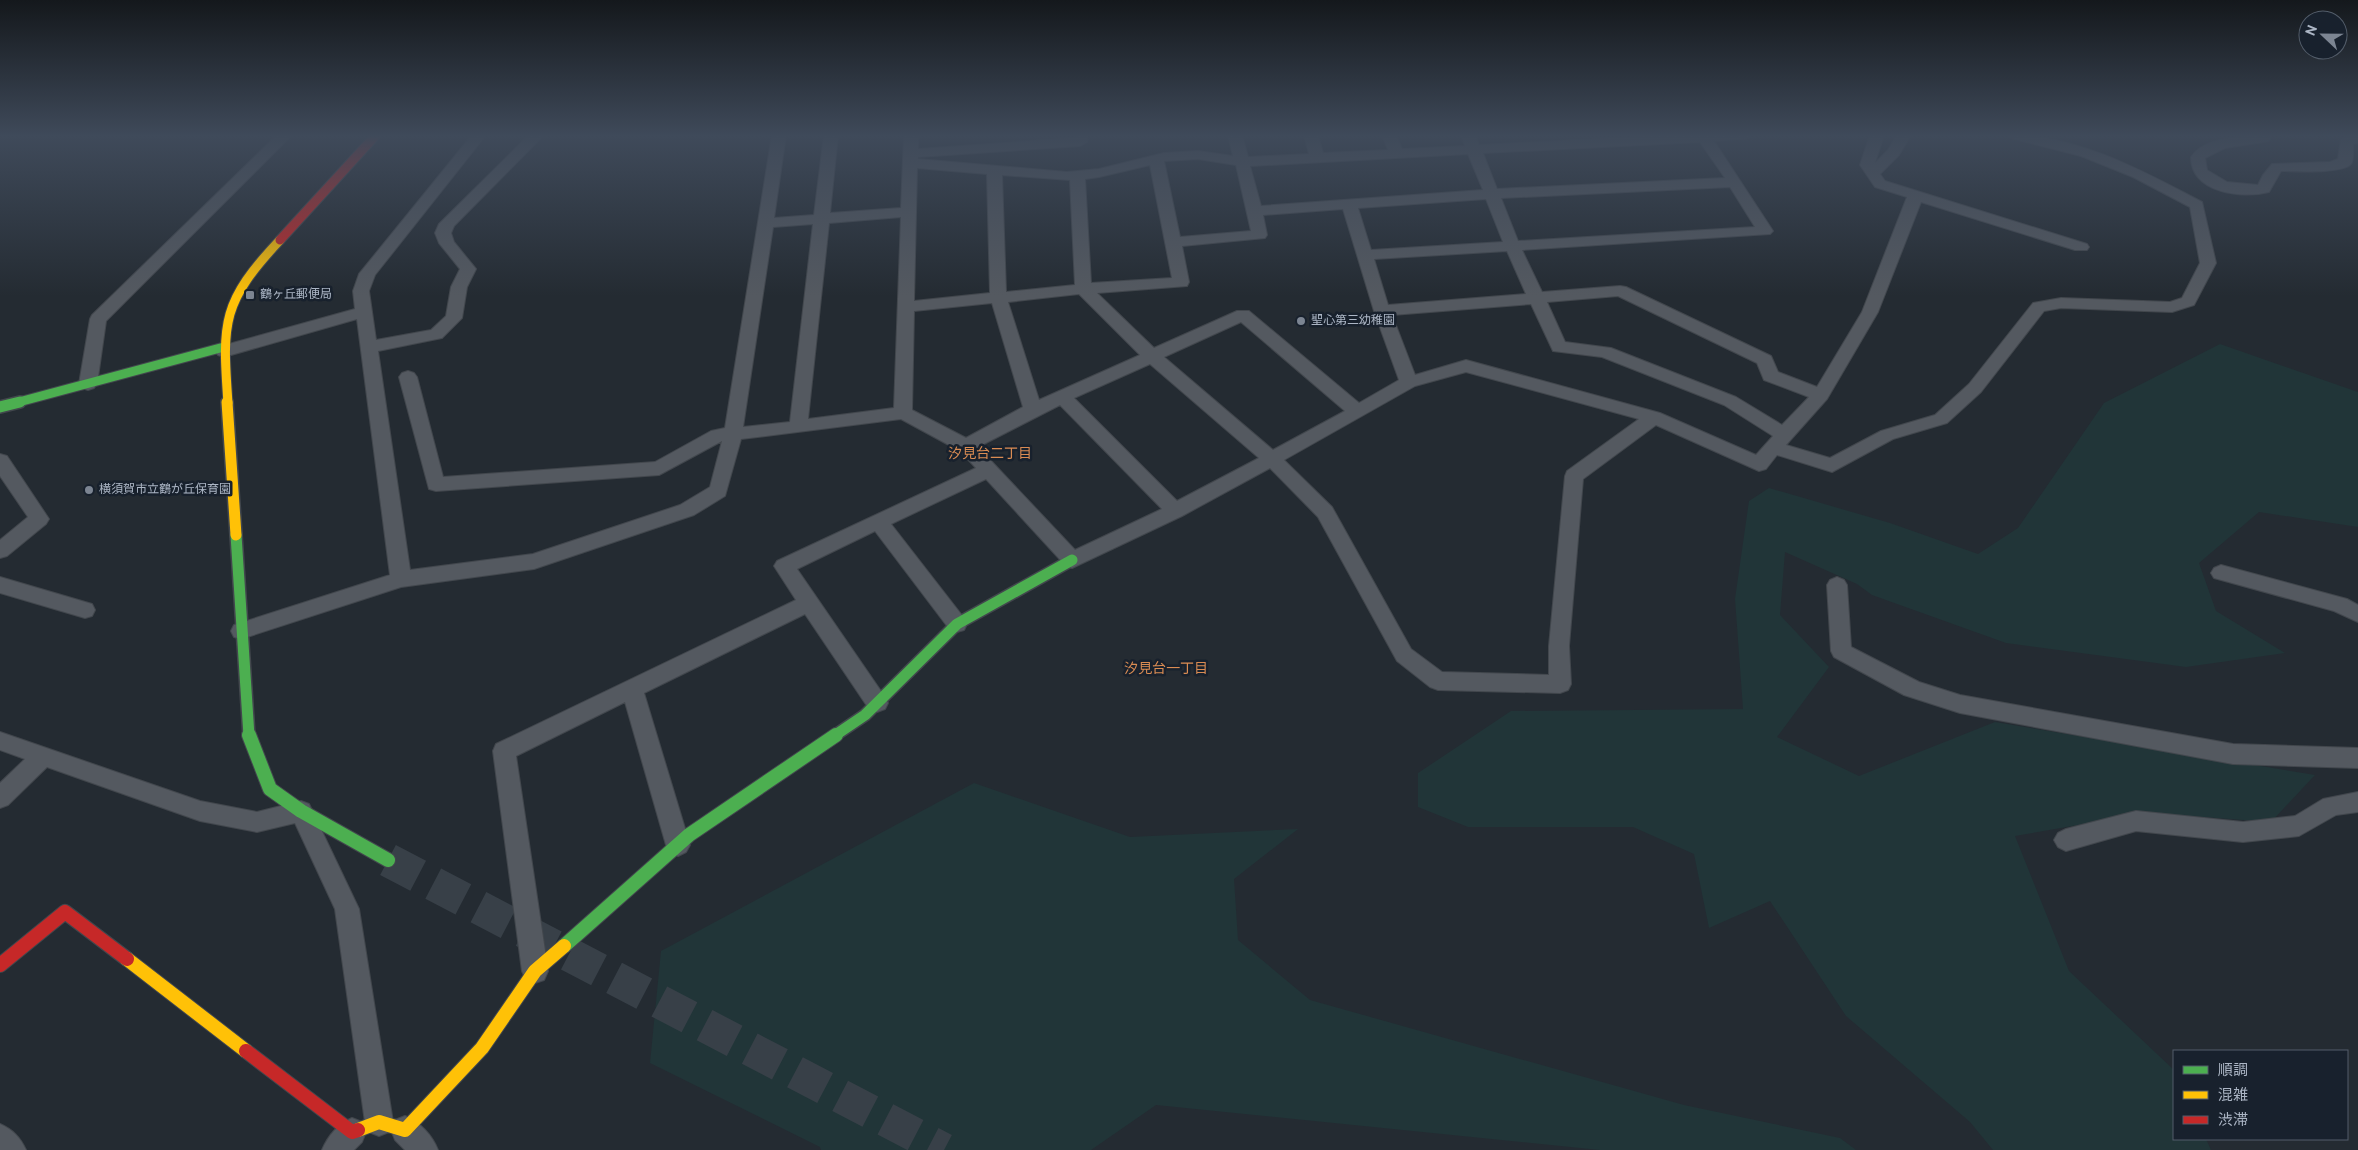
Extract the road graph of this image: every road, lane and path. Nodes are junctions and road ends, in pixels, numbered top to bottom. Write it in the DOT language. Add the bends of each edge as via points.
graph roads {
  1 [pos="230,189"];
  2 [pos="326,189"];
  3 [pos="435,189"];
  4 [pos="482,189"];
  5 [pos="770,189"];
  6 [pos="824,189"];
  7 [pos="911,189"];
  8 [pos="995,189"];
  9 [pos="1078,189"];
  10 [pos="1162,189"];
  11 [pos="1249,189"];
  12 [pos="1491,189"];
  13 [pos="1601,189"];
  14 [pos="1739,189"];
  15 [pos="1895,189"];
  16 [pos="2165,189"];
  17 [pos="2237,189"];
  18 [pos="2261,189"];
  19 [pos="1493,194"];
  20 [pos="1916,195"];
  21 [pos="1349,205"];
  22 [pos="1255,211"];
  23 [pos="910,212"];
  24 [pos="820,219"];
  25 [pos="765,223"];
  26 [pos="1172,242"];
  27 [pos="1512,246"];
  28 [pos="2080,247"];
  29 [pos="1364,255"];
  30 [pos="1083,288"];
  31 [pos="998,297"];
  32 [pos="1538,298"];
  33 [pos="906,306"];
  34 [pos="1382,311"];
  35 [pos="364,312"];
  36 [pos="369,347"];
  37 [pos="224,349"];
  38 [pos="1152,356"];
  39 [pos="408,377"];
  40 [pos="1409,382"];
  41 [pos="88,384"];
  42 [pos="1821,395"];
  43 [pos="1062,397"];
  44 [pos="0,407"];
  45 [pos="1033,410"];
  46 [pos="1358,412"];
  47 [pos="902,413"];
  48 [pos="1654,417"];
  49 [pos="798,428"];
  50 [pos="733,434"];
  51 [pos="1779,441"];
  52 [pos="966,446"];
  53 [pos="1271,458"];
  54 [pos="0,461"];
  55 [pos="988,470"];
  56 [pos="1175,511"];
  57 [pos="878,521"];
  58 [pos="0,551"];
  59 [pos="1072,560"];
  60 [pos="2220,573"];
  61 [pos="401,579"];
  62 [pos="0,585"];
  63 [pos="1837,585"];
  64 [pos="809,603"];
  65 [pos="85,610"];
  66 [pos="2358,614"];
  67 [pos="958,624"];
  68 [pos="241,630"];
  69 [pos="632,689"];
  70 [pos="877,703"];
  71 [pos="0,741"];
  72 [pos="43,756"];
  73 [pos="2358,758"];
  74 [pos="0,798"];
  75 [pos="2358,802"];
  76 [pos="301,811"];
  77 [pos="2066,840"];
  78 [pos="678,845"];
  79 [pos="388,860"];
  80 [pos="0,965"];
  81 [pos="535,971"];
  82 [pos="378,1122"];
  83 [pos="405,1130"];
  84 [pos="0,1138"];
  85 [pos="344,1141"];
  86 [pos="12,1150"];
  87 [pos="424,1150"];
  1 -- 41 [label="street" via="98,319"];
  2 -- 37 [label="street" via="254,268 232,299"];
  3 -- 35 [label="street" via="367,274 361,291"];
  4 -- 36 [label="street" via="447,224 443,233 468,270 460,287 454,318 436,334"];
  5 -- 25 [label="street"];
  6 -- 24 [label="street"];
  7 -- 23 [label="street"];
  8 -- 31 [label="street"];
  9 -- 30 [label="street"];
  10 -- 26 [label="street"];
  11 -- 22 [label="street"];
  12 -- 19 [label="street"];
  13 -- 19 [label="street"];
  14 -- 27 [label="street" via="1765,231"];
  15 -- 20 [label="street"];
  16 -- 51 [label="street" via="2196,205 2208,263 2188,301 2172,307 2061,303 2039,307 1975,388 1941,419 1887,435 1832,465"];
  17 -- 18 [label="street"];
  19 -- 21 [label="street"];
  19 -- 27 [label="street"];
  20 -- 28 [label="street"];
  20 -- 42 [label="street" via="1870,312"];
  21 -- 22 [label="street"];
  21 -- 29 [label="street"];
  22 -- 26 [label="street" via="1259,236"];
  23 -- 24 [label="street"];
  23 -- 33 [label="street"];
  24 -- 25 [label="street"];
  24 -- 49 [label="street"];
  25 -- 50 [label="street"];
  26 -- 30 [label="street" via="1181,282"];
  27 -- 29 [label="street"];
  27 -- 32 [label="street"];
  29 -- 34 [label="street"];
  30 -- 31 [label="street"];
  30 -- 38 [label="street"];
  31 -- 33 [label="street"];
  31 -- 45 [label="street"];
  32 -- 34 [label="street"];
  32 -- 42 [label="street" via="1620,291 1765,360 1770,376"];
  32 -- 51 [label="street" via="1559,347 1605,352 1730,401"];
  33 -- 47 [label="street"];
  34 -- 40 [label="street"];
  35 -- 36 [label="street"];
  35 -- 37 [label="street"];
  36 -- 61 [label="street"];
  37 -- 41 [label="street"];
  37 -- 68 [label="street"];
  38 -- 43 [label="street"];
  38 -- 46 [label="street" via="1243,315"];
  38 -- 53 [label="street"];
  39 -- 50 [label="street" via="436,484 659,468 717,435"];
  40 -- 46 [label="street"];
  40 -- 48 [label="street" via="1466,366"];
  41 -- 44 [label="street"];
  42 -- 51 [label="street"];
  43 -- 45 [label="street"];
  43 -- 56 [label="street"];
  45 -- 52 [label="street"];
  46 -- 53 [label="street"];
  47 -- 49 [label="street"];
  47 -- 52 [label="street"];
  48 -- 51 [label="street" via="1759,464"];
  48 -- 53 [label="street" via="1574,476 1559,646 1560,684 1438,680 1404,655 1325,512"];
  49 -- 50 [label="street"];
  50 -- 61 [label="street" via="718,491 687,510 534,561"];
  52 -- 55 [label="street"];
  53 -- 56 [label="street"];
  54 -- 58 [label="street" via="39,519"];
  55 -- 57 [label="street"];
  55 -- 59 [label="street"];
  56 -- 59 [label="street"];
  57 -- 64 [label="street" via="784,566"];
  57 -- 67 [label="street"];
  59 -- 67 [label="street"];
  60 -- 66 [label="street" via="2340,605"];
  61 -- 68 [label="street"];
  62 -- 65 [label="street"];
  63 -- 73 [label="street" via="1841,651 1912,690 1960,704 2233,754"];
  64 -- 69 [label="street"];
  64 -- 70 [label="street"];
  67 -- 70 [label="street"];
  68 -- 76 [label="street" via="248,738 270,790"];
  69 -- 78 [label="street"];
  69 -- 81 [label="street" via="504,751"];
  70 -- 78 [label="street" via="865,715"];
  71 -- 72 [label="street"];
  72 -- 74 [label="street"];
  72 -- 76 [label="street" via="200,811 257,822"];
  75 -- 77 [label="street" via="2332,806 2299,826 2243,832 2136,821"];
  76 -- 79 [label="street"];
  76 -- 82 [label="street" via="347,909"];
  78 -- 81 [label="street"];
  80 -- 85 [label="street" via="65,912"];
  81 -- 83 [label="street" via="482,1048"];
  82 -- 83 [label="street"];
  82 -- 85 [label="street"];
  83 -- 87 [label="street"];
  84 -- 86 [label="street"];
}
